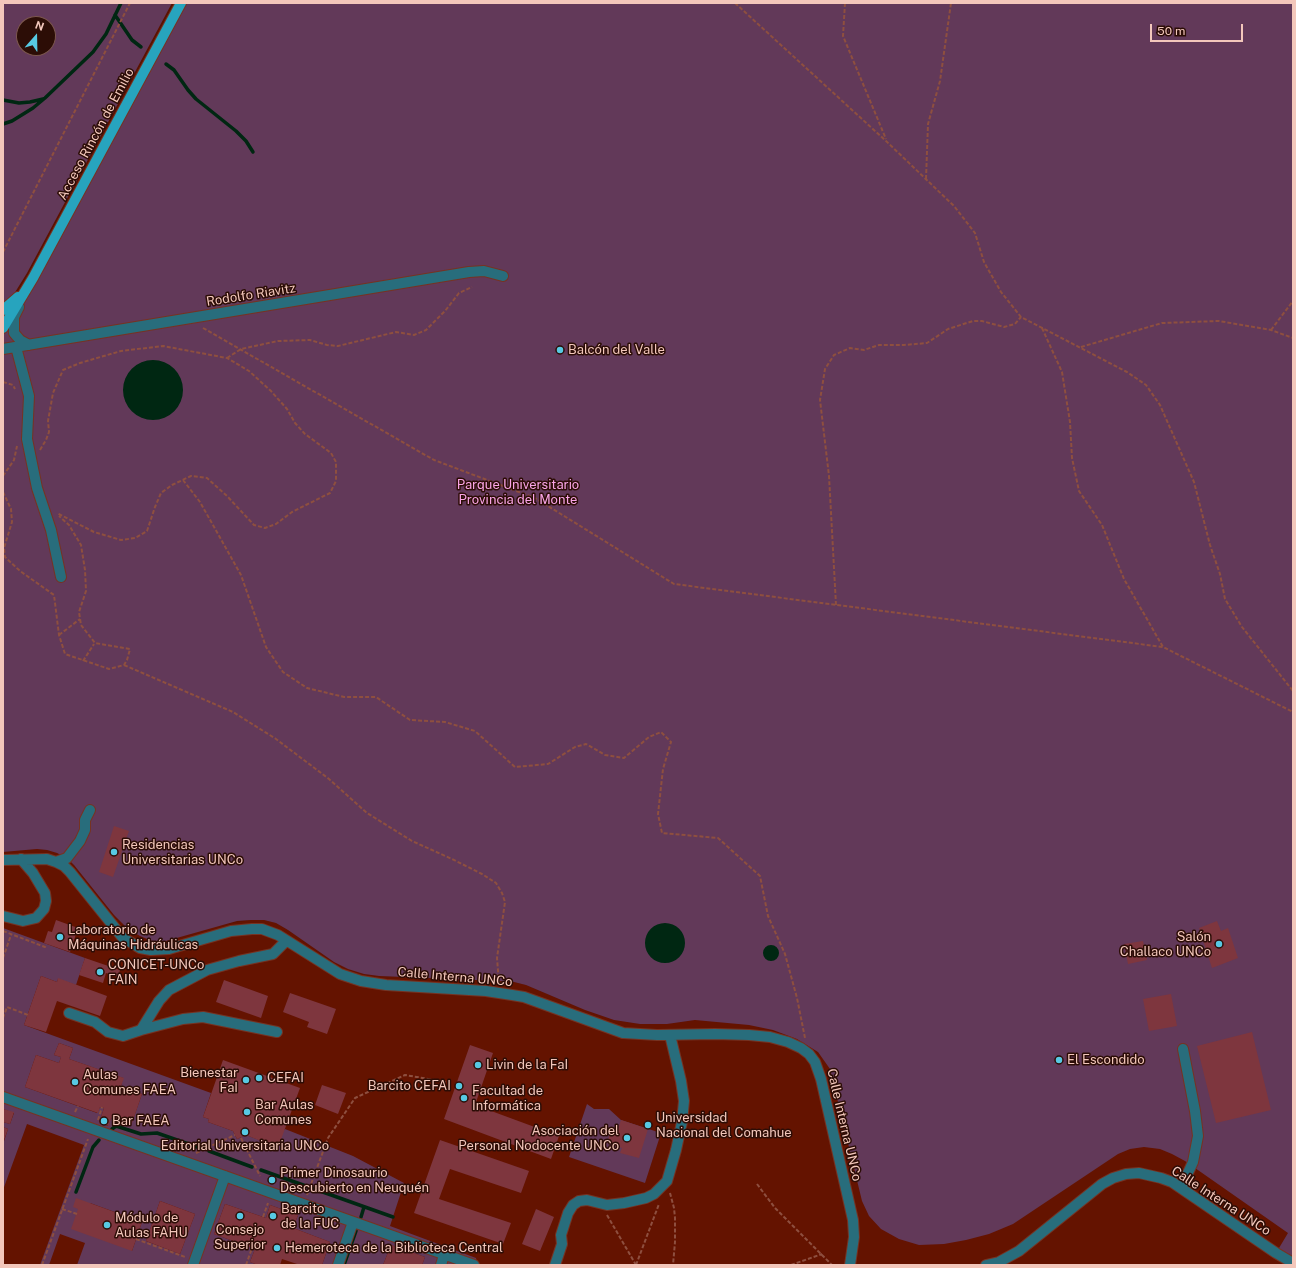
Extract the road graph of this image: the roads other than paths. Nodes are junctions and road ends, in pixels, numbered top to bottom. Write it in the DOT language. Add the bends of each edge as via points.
graph roads {
  1 [pos="182,3"];
  2 [pos="503,276"];
  3 [pos="33,278"];
  4 [pos="3,310"];
  5 [pos="3,328"];
  6 [pos="29,345"];
  7 [pos="16,347"];
  8 [pos="3,349"];
  9 [pos="61,577"];
  10 [pos="90,810"];
  11 [pos="21,859"];
  12 [pos="3,860"];
  13 [pos="56,862"];
  14 [pos="3,916"];
  15 [pos="286,941"];
  16 [pos="69,1013"];
  17 [pos="141,1030"];
  18 [pos="277,1032"];
  19 [pos="670,1035"];
  20 [pos="1183,1049"];
  21 [pos="3,1097"];
  22 [pos="225,1176"];
  23 [pos="1181,1188"];
  24 [pos="353,1222"];
  25 [pos="444,1254"];
  26 [pos="194,1263"];
  27 [pos="1293,1263"];
  28 [pos="338,1265"];
  29 [pos="441,1265"];
  30 [pos="474,1265"];
  31 [pos="555,1265"];
  32 [pos="850,1265"];
  33 [pos="986,1265"];
  1 -- 3 [label="main road, Acceso Rincón de Emilio"];
  2 -- 6 [label="street, Rodolfo Riavitz" via="484,271 469,272"];
  3 -- 4 [label="main road, Acceso Rincón de Emilio"];
  3 -- 5 [label="main road, Acceso Rincón de Emilio"];
  3 -- 6 [label="street" via="14,317 14,333"];
  6 -- 7 [label="street, Rodolfo Riavitz"];
  7 -- 8 [label="street, Rodolfo Riavitz"];
  7 -- 9 [label="street" via="29,396 27,439 37,488 51,530"];
  10 -- 13 [label="street" via="80,841 67,858"];
  11 -- 12 [label="street, Calle Interna UNCo"];
  11 -- 13 [label="street, Calle Interna UNCo"];
  11 -- 14 [label="street" via="45,893 44,909 36,918 23,921"];
  13 -- 15 [label="street, Calle Interna UNCo" via="70,872 123,938 140,948 169,949 219,934 252,928 270,932"];
  15 -- 17 [label="street" via="273,954 207,970 170,990 159,1001"];
  15 -- 19 [label="street, Calle Interna UNCo" via="340,974 360,981 500,992 524,997 623,1033"];
  16 -- 17 [label="street" via="95,1022 108,1032 123,1036"];
  17 -- 18 [label="street" via="183,1019 203,1018"];
  19 -- 31 [label="street" via="684,1101 682,1122 667,1181 646,1198 616,1205 597,1204 587,1200 573,1205 564,1225 562,1244"];
  19 -- 32 [label="street, Calle Interna UNCo" via="732,1034 770,1037 788,1042 809,1054 821,1079 851,1210 854,1237"];
  20 -- 23 [label="street" via="1198,1136 1193,1162"];
  21 -- 22 [label="street"];
  22 -- 24 [label="street"];
  22 -- 26 [label="street"];
  23 -- 27 [label="street, Calle Interna UNCo"];
  23 -- 33 [label="street, Calle Interna UNCo" via="1161,1178 1139,1173 1113,1178 1091,1192 1019,1251 999,1262"];
  24 -- 25 [label="street"];
  24 -- 28 [label="street"];
  25 -- 29 [label="street"];
  25 -- 30 [label="street"];
}
